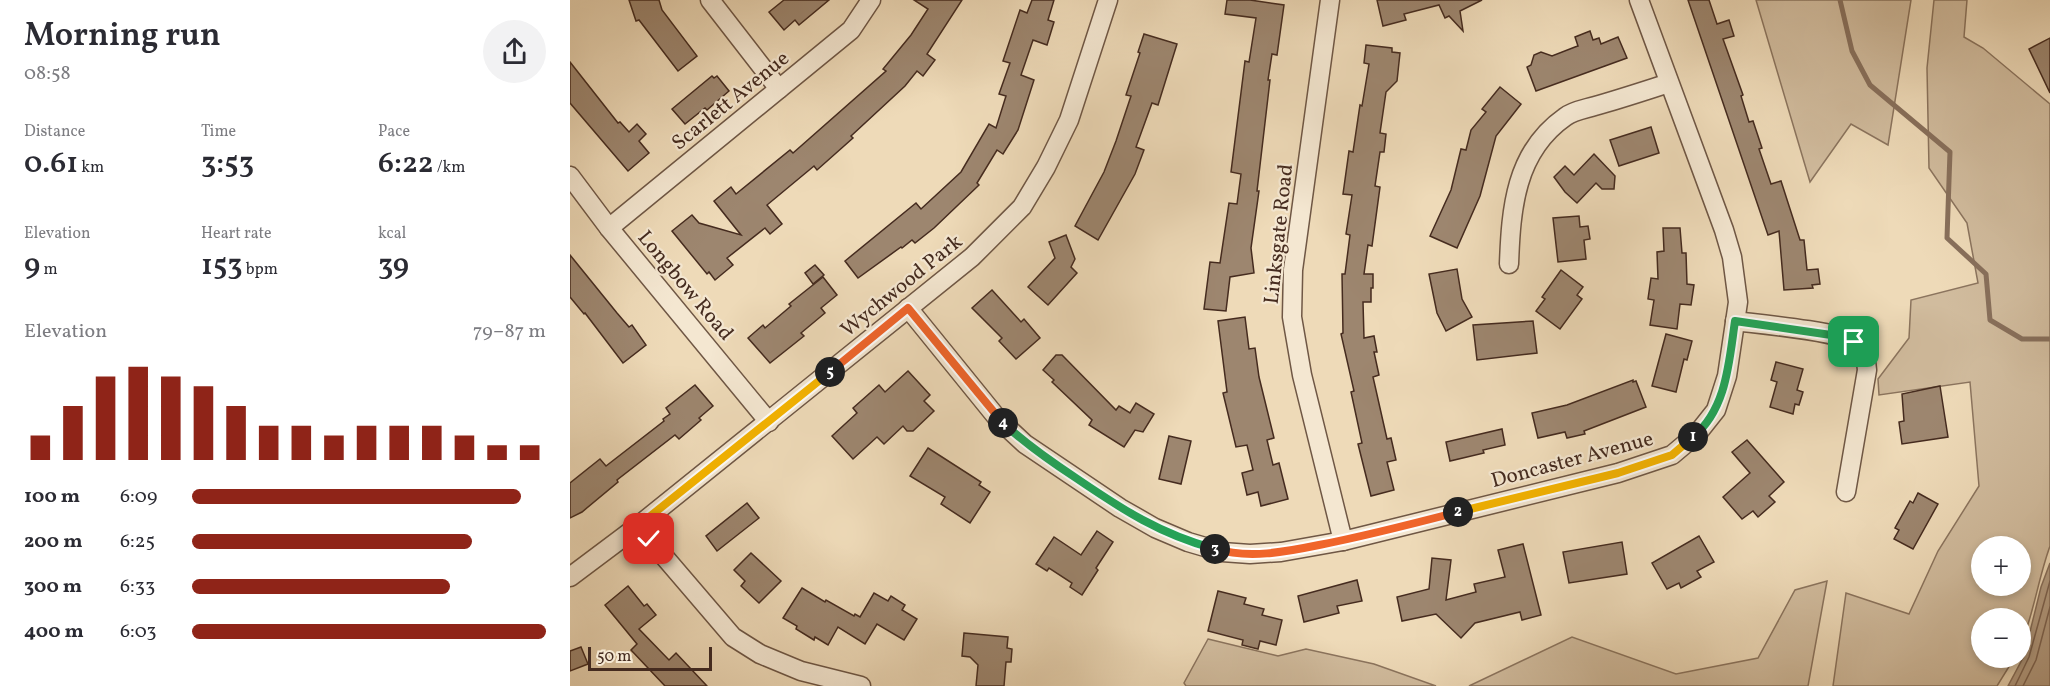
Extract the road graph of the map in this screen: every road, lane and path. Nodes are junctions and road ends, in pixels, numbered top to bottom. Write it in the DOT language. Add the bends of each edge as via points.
graph roads {
  1 [pos="710,0"];
  2 [pos="871,0"];
  3 [pos="1108,0"];
  4 [pos="1330,0"];
  5 [pos="1639,0"];
  6 [pos="1669,83"];
  7 [pos="779,89"];
  8 [pos="570,176"];
  9 [pos="609,228"];
  10 [pos="1509,264"];
  11 [pos="908,308"];
  12 [pos="1735,321"];
  13 [pos="769,422"];
  14 [pos="1846,492"];
  15 [pos="638,526"];
  16 [pos="1343,541"];
  17 [pos="570,577"];
  18 [pos="861,686"];
  1 -- 7 [label="street"];
  2 -- 7 [label="street, Scarlett Avenue" via="850,30"];
  3 -- 11 [label="street, Wychwood Park" via="1069,120 1022,207 972,257"];
  4 -- 16 [label="street, Linksgate Road" via="1293,270 1292,317 1302,375"];
  5 -- 6 [label="street, Doncaster Avenue"];
  6 -- 10 [label="street" via="1566,115 1541,138 1521,171 1515,193"];
  6 -- 12 [label="street, Doncaster Avenue" via="1730,248 1738,302"];
  7 -- 9 [label="street, Scarlett Avenue"];
  8 -- 9 [label="street, Longbow Road"];
  9 -- 13 [label="street, Longbow Road"];
  11 -- 13 [label="street, Wychwood Park"];
  11 -- 16 [label="street, Doncaster Avenue" via="998,418 1025,444 1155,528 1222,552 1250,554"];
  12 -- 14 [label="street" via="1838,336 1854,342 1865,355 1868,370"];
  12 -- 16 [label="street, Doncaster Avenue" via="1727,376 1716,410 1697,434 1672,455 1618,473"];
  13 -- 15 [label="street, Wychwood Park"];
  15 -- 17 [label="street, Wychwood Park"];
  15 -- 18 [label="street" via="733,637 760,654 801,671"];
}
